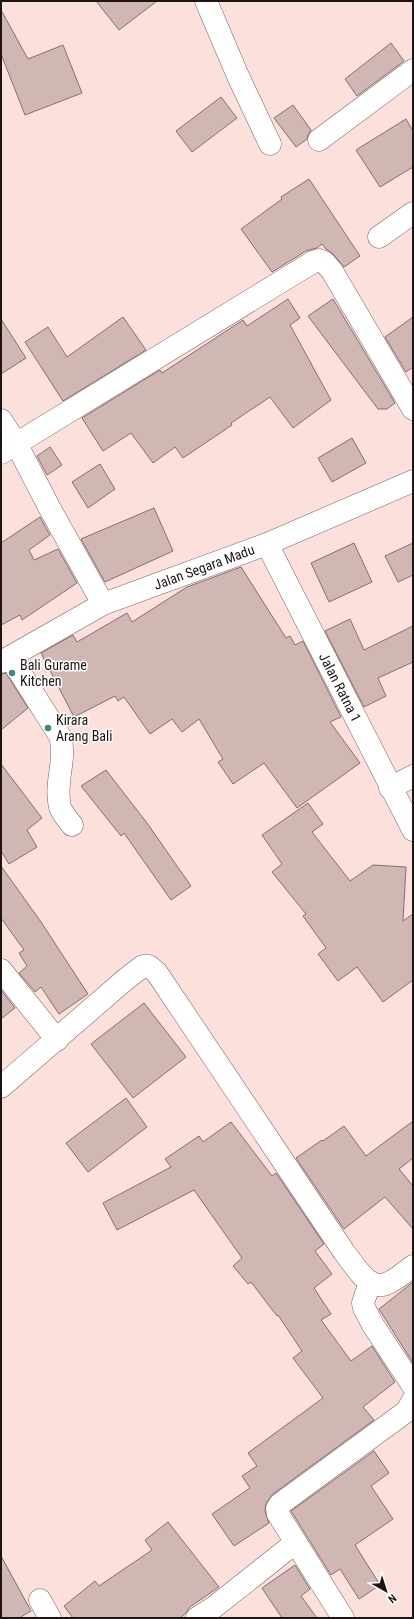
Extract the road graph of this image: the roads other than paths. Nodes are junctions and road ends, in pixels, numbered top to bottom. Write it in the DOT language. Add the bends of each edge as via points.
graph roads {
  1 [pos="206,1"];
  2 [pos="413,70"];
  3 [pos="319,140"];
  4 [pos="270,144"];
  5 [pos="413,213"];
  6 [pos="379,237"];
  7 [pos="413,409"];
  8 [pos="1,420"];
  9 [pos="8,448"];
  10 [pos="413,481"];
  11 [pos="267,544"];
  12 [pos="103,604"];
  13 [pos="5,660"];
  14 [pos="413,776"];
  15 [pos="390,788"];
  16 [pos="72,825"];
  17 [pos="413,830"];
  18 [pos="1,970"];
  19 [pos="57,1040"];
  20 [pos="1,1087"];
  21 [pos="413,1266"];
  22 [pos="370,1282"];
  23 [pos="413,1386"];
  24 [pos="413,1400"];
  25 [pos="295,1543"];
  26 [pos="210,1615"];
  27 [pos="343,1618"];
  1 -- 4 [label="street"];
  2 -- 3 [label="street"];
  5 -- 6 [label="street"];
  7 -- 9 [label="street" via="332,271 319,260"];
  8 -- 9 [label="street"];
  9 -- 12 [label="street" via="49,507"];
  10 -- 11 [label="street, Jalan Segara Madu"];
  11 -- 12 [label="street, Jalan Segara Madu"];
  11 -- 15 [label="street, Jalan Ratna 1"];
  12 -- 13 [label="street, Jalan Segara Madu"];
  13 -- 16 [label="street" via="60,736 62,752 58,794 60,808"];
  14 -- 15 [label="street"];
  15 -- 17 [label="street, Jalan Ratna 1"];
  18 -- 19 [label="street"];
  19 -- 20 [label="street"];
  19 -- 22 [label="street" via="140,968 145,966 153,969 344,1252"];
  21 -- 22 [label="street" via="385,1284 375,1285"];
  22 -- 23 [label="street" via="363,1302 364,1308"];
  24 -- 25 [label="street" via="407,1411 280,1504 278,1514"];
  25 -- 26 [label="street"];
  25 -- 27 [label="street"];
}
